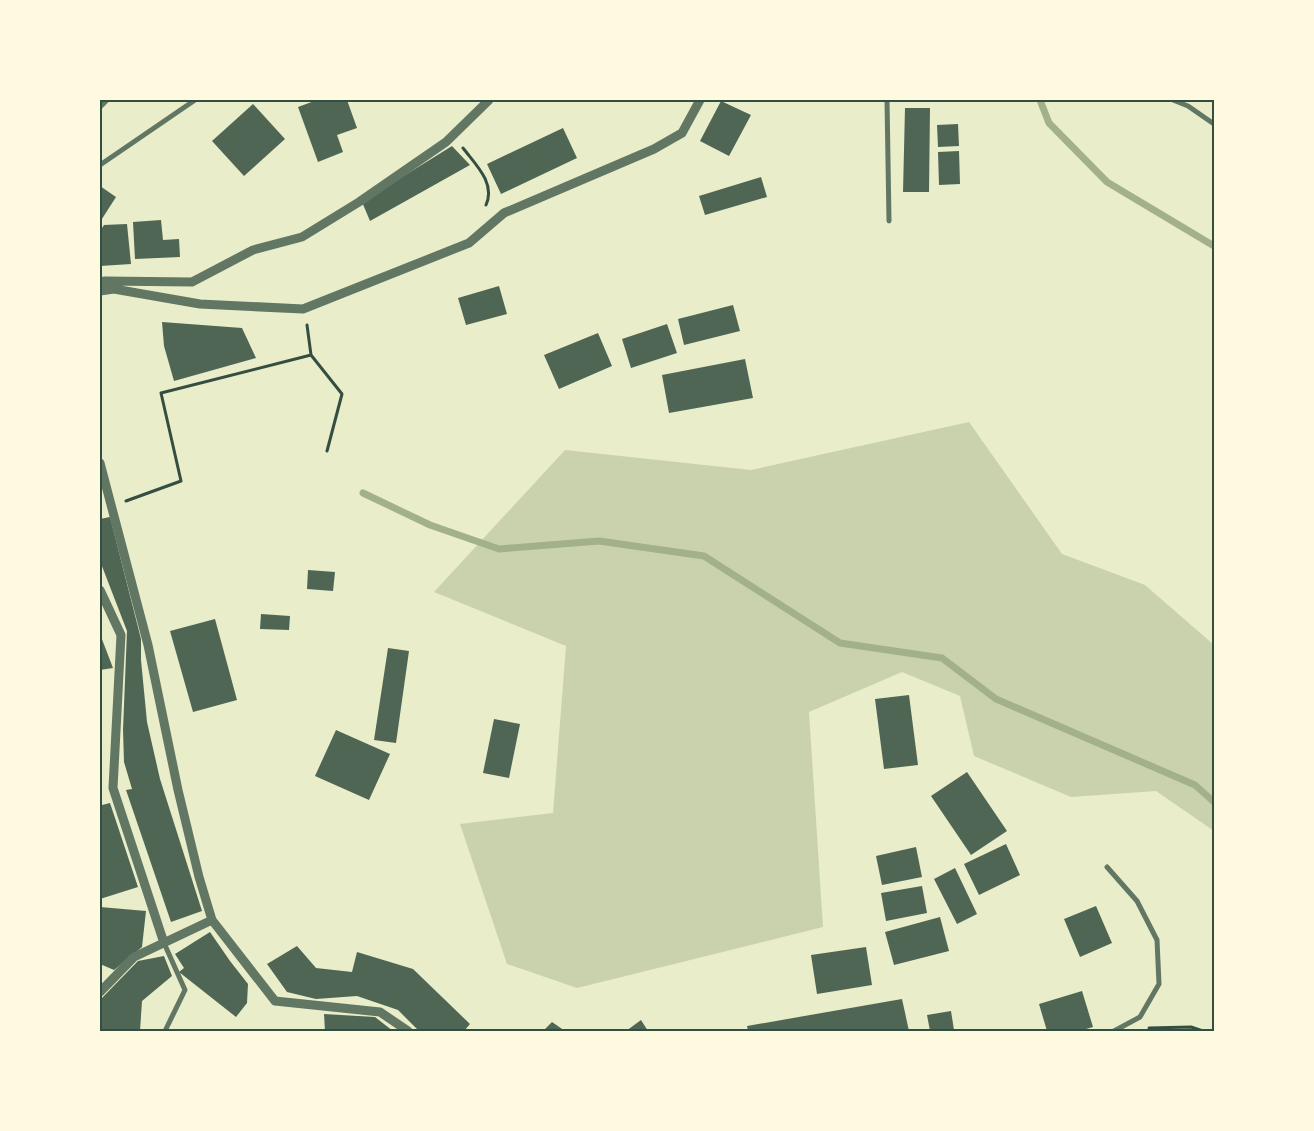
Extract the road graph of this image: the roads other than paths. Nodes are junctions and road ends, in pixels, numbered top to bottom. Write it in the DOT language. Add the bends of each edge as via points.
graph roads {
  1 [pos="107,100"];
  2 [pos="195,100"];
  3 [pos="489,100"];
  4 [pos="700,100"];
  5 [pos="887,100"];
  6 [pos="1173,100"];
  7 [pos="100,107"];
  8 [pos="1214,124"];
  9 [pos="100,165"];
  10 [pos="889,221"];
  11 [pos="100,283"];
  12 [pos="100,291"];
  13 [pos="100,463"];
  14 [pos="100,590"];
  15 [pos="1107,867"];
  16 [pos="212,920"];
  17 [pos="164,943"];
  18 [pos="100,992"];
  19 [pos="165,1031"];
  20 [pos="408,1031"];
  21 [pos="1114,1031"];
  1 -- 7 [label="street"];
  2 -- 9 [label="street"];
  3 -- 11 [label="street" via="446,142 302,237 253,250 192,282"];
  4 -- 12 [label="street" via="682,133 654,149 504,213 469,243 303,309 200,304 114,289"];
  5 -- 10 [label="street"];
  6 -- 8 [label="street"];
  13 -- 16 [label="street" via="148,645 178,790"];
  14 -- 17 [label="street" via="120,635 113,788"];
  15 -- 21 [label="street" via="1137,901 1158,940 1159,984 1140,1017"];
  16 -- 17 [label="street"];
  16 -- 20 [label="street" via="275,1001 380,1012"];
  17 -- 18 [label="street" via="134,957"];
  17 -- 19 [label="street" via="185,990"];
}
